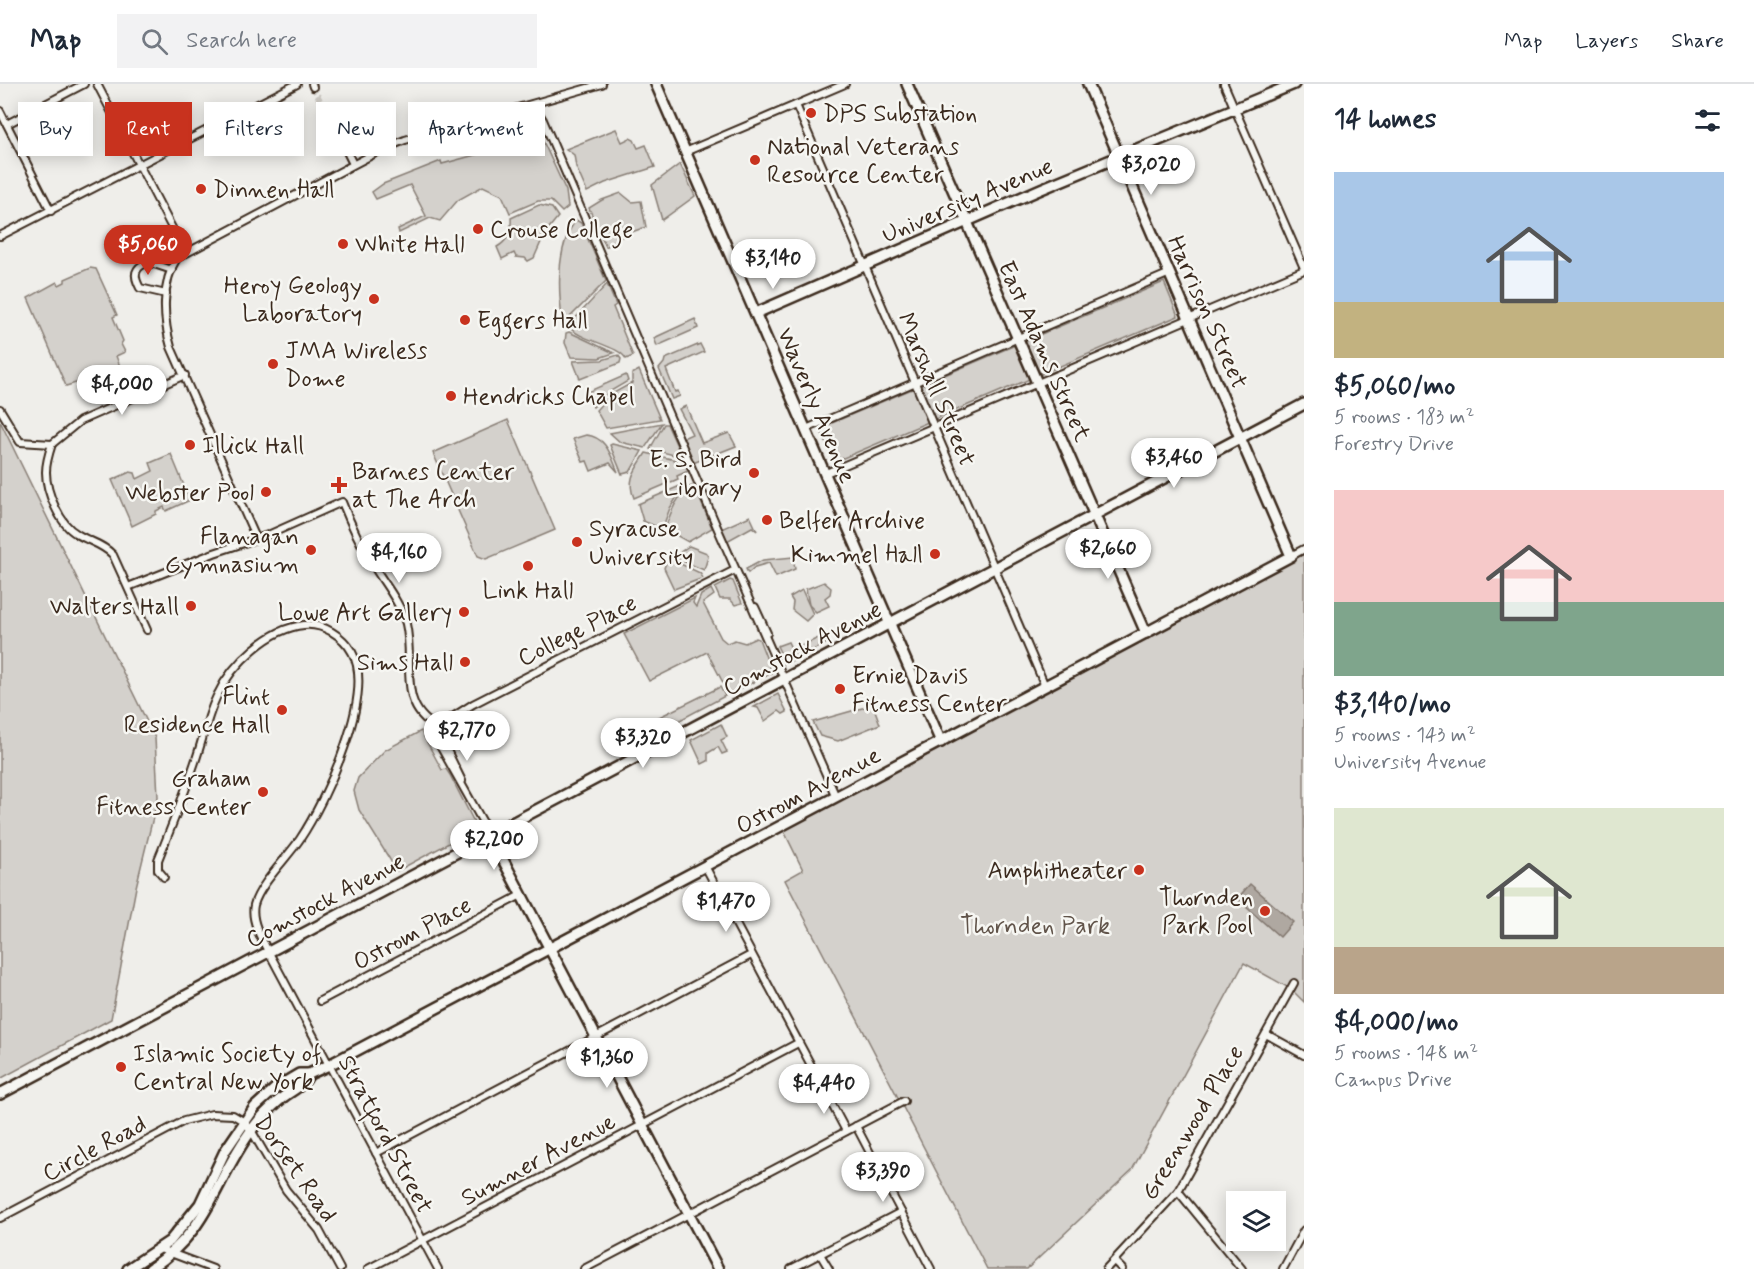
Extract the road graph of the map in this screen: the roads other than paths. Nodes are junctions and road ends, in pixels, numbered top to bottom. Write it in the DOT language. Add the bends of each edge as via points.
graph roads {
  1 [pos="84,84"];
  2 [pos="97,84"];
  3 [pos="297,84"];
  4 [pos="602,84"];
  5 [pos="656,84"];
  6 [pos="845,84"];
  7 [pos="907,84"];
  8 [pos="1088,84"];
  9 [pos="1224,84"];
  10 [pos="1294,84"];
  11 [pos="540,102"];
  12 [pos="796,105"];
  13 [pos="1235,109"];
  14 [pos="0,111"];
  15 [pos="7,124"];
  16 [pos="545,125"];
  17 [pos="408,139"];
  18 [pos="685,152"];
  19 [pos="349,156"];
  20 [pos="1120,157"];
  21 [pos="353,164"];
  22 [pos="140,166"];
  23 [pos="51,211"];
  24 [pos="967,222"];
  25 [pos="0,236"];
  26 [pos="185,253"];
  27 [pos="864,267"];
  28 [pos="1304,269"];
  29 [pos="172,270"];
  30 [pos="1170,273"];
  31 [pos="166,294"];
  32 [pos="756,313"];
  33 [pos="1190,318"];
  34 [pos="1018,338"];
  35 [pos="185,375"];
  36 [pos="1038,382"];
  37 [pos="915,383"];
  38 [pos="1304,404"];
  39 [pos="0,409"];
  40 [pos="934,428"];
  41 [pos="806,429"];
  42 [pos="1241,438"];
  43 [pos="52,444"];
  44 [pos="826,473"];
  45 [pos="1095,515"];
  46 [pos="256,538"];
  47 [pos="1304,549"];
  48 [pos="1291,556"];
  49 [pos="995,568"];
  50 [pos="735,570"];
  51 [pos="128,588"];
  52 [pos="890,625"];
  53 [pos="147,630"];
  54 [pos="1146,633"];
  55 [pos="784,680"];
  56 [pos="1046,686"];
  57 [pos="438,730"];
  58 [pos="941,742"];
  59 [pos="836,797"];
  60 [pos="490,835"];
  61 [pos="705,866"];
  62 [pos="164,877"];
  63 [pos="521,895"];
  64 [pos="549,949"];
  65 [pos="269,952"];
  66 [pos="751,955"];
  67 [pos="1294,983"];
  68 [pos="320,1001"];
  69 [pos="1266,1034"];
  70 [pos="596,1037"];
  71 [pos="798,1043"];
  72 [pos="1304,1055"];
  73 [pos="329,1065"];
  74 [pos="309,1074"];
  75 [pos="0,1094"];
  76 [pos="904,1101"];
  77 [pos="206,1114"];
  78 [pos="243,1121"];
  79 [pos="642,1125"];
  80 [pos="856,1126"];
  81 [pos="251,1130"];
  82 [pos="846,1131"];
  83 [pos="376,1153"];
  84 [pos="1178,1191"];
  85 [pos="901,1212"];
  86 [pos="689,1214"];
  87 [pos="0,1218"];
  88 [pos="1304,1230"];
  89 [pos="422,1240"];
  90 [pos="160,1249"];
  91 [pos="170,1254"];
  92 [pos="820,1254"];
  93 [pos="1115,1262"];
  94 [pos="128,1269"];
  95 [pos="150,1269"];
  96 [pos="213,1269"];
  97 [pos="340,1269"];
  98 [pos="368,1269"];
  99 [pos="438,1269"];
  100 [pos="584,1269"];
  101 [pos="718,1269"];
  102 [pos="791,1269"];
  103 [pos="829,1269"];
  104 [pos="931,1269"];
  105 [pos="1106,1269"];
  106 [pos="1122,1269"];
  107 [pos="1242,1269"];
  108 [pos="1283,1269"];
  1 -- 15 [label="street"];
  2 -- 22 [label="street"];
  3 -- 22 [label="street"];
  4 -- 11 [label="street"];
  5 -- 18 [label="street, Waverly Avenue"];
  6 -- 12 [label="street"];
  7 -- 24 [label="street, East Adams Street"];
  8 -- 20 [label="street, Harrison Street"];
  9 -- 13 [label="street"];
  10 -- 13 [label="street, University Avenue"];
  12 -- 18 [label="street"];
  12 -- 27 [label="street, Marshall Street"];
  13 -- 20 [label="street, University Avenue"];
  13 -- 28 [label="street"];
  14 -- 15 [label="street"];
  15 -- 23 [label="street"];
  16 -- 50 [label="street"];
  17 -- 21 [label="street"];
  18 -- 32 [label="street, Waverly Avenue"];
  19 -- 21 [label="street"];
  20 -- 24 [label="street, University Avenue"];
  20 -- 30 [label="street, Harrison Street"];
  21 -- 26 [label="street"];
  22 -- 23 [label="street"];
  22 -- 26 [label="street"];
  23 -- 25 [label="street"];
  24 -- 27 [label="street, University Avenue"];
  24 -- 34 [label="street, East Adams Street"];
  26 -- 29 [label="street" via="175,261"];
  27 -- 32 [label="street, University Avenue"];
  27 -- 37 [label="street, Marshall Street"];
  28 -- 33 [label="street"];
  29 -- 31 [label="street"];
  29 -- 31 [label="street" via="148,262 135,272 141,288"];
  30 -- 33 [label="street, Harrison Street"];
  30 -- 34 [label="street"];
  31 -- 35 [label="street" via="167,333"];
  32 -- 41 [label="street, Waverly Avenue"];
  33 -- 36 [label="street"];
  33 -- 42 [label="street, Harrison Street"];
  34 -- 36 [label="street, East Adams Street"];
  34 -- 37 [label="street"];
  35 -- 43 [label="street" via="80,421"];
  35 -- 46 [label="street"];
  36 -- 40 [label="street"];
  36 -- 45 [label="street, East Adams Street"];
  37 -- 40 [label="street, Marshall Street"];
  37 -- 41 [label="street"];
  38 -- 42 [label="street, Comstock Avenue"];
  39 -- 43 [label="street" via="20,442"];
  40 -- 44 [label="street"];
  40 -- 49 [label="street, Marshall Street"];
  41 -- 44 [label="street, Waverly Avenue"];
  42 -- 45 [label="street, Comstock Avenue"];
  42 -- 48 [label="street, Harrison Street"];
  43 -- 51 [label="street" via="47,480 64,524 107,548"];
  44 -- 52 [label="street, Waverly Avenue"];
  45 -- 49 [label="street, Comstock Avenue"];
  45 -- 54 [label="street, East Adams Street"];
  46 -- 51 [label="street"];
  46 -- 57 [label="street" via="342,502 358,539 405,620 414,705"];
  47 -- 48 [label="street, Ostrom Avenue"];
  48 -- 54 [label="street, Ostrom Avenue"];
  49 -- 52 [label="street, Comstock Avenue"];
  49 -- 56 [label="street, Marshall Street"];
  50 -- 55 [label="street"];
  50 -- 57 [label="street, College Place" via="483,698"];
  51 -- 53 [label="street"];
  52 -- 55 [label="street, Comstock Avenue"];
  52 -- 58 [label="street, Waverly Avenue"];
  54 -- 56 [label="street, Ostrom Avenue"];
  55 -- 59 [label="street"];
  55 -- 60 [label="street, Comstock Avenue"];
  56 -- 58 [label="street, Ostrom Avenue"];
  57 -- 60 [label="street"];
  58 -- 59 [label="street, Ostrom Avenue"];
  59 -- 61 [label="street, Ostrom Avenue"];
  60 -- 63 [label="street"];
  60 -- 65 [label="street, Comstock Avenue"];
  61 -- 64 [label="street, Ostrom Avenue"];
  61 -- 66 [label="street"];
  62 -- 65 [label="street, Stratford Street" via="158,870 158,860 209,715 227,678 257,647 290,628 315,626 338,635 352,652 358,668 354,711 316,812 256,898 254,915"];
  63 -- 64 [label="street"];
  63 -- 68 [label="street, Ostrom Place"];
  64 -- 70 [label="street"];
  64 -- 73 [label="street, Ostrom Avenue"];
  65 -- 73 [label="street, Stratford Street"];
  65 -- 75 [label="street, Comstock Avenue"];
  66 -- 70 [label="street"];
  66 -- 71 [label="street"];
  67 -- 69 [label="street, Greenwood Place"];
  69 -- 72 [label="street"];
  69 -- 84 [label="street, Greenwood Place"];
  70 -- 79 [label="street"];
  70 -- 83 [label="street"];
  71 -- 79 [label="street, Sumner Avenue"];
  71 -- 82 [label="street"];
  73 -- 74 [label="street, Ostrom Avenue"];
  73 -- 83 [label="street, Stratford Street"];
  74 -- 78 [label="street, Ostrom Avenue" via="299,1074 277,1087"];
  74 -- 81 [label="street"];
  76 -- 80 [label="street"];
  77 -- 78 [label="street, Dorset Road" via="233,1115"];
  77 -- 87 [label="street, Circle Road" via="184,1121"];
  78 -- 81 [label="street, Dorset Road"];
  78 -- 90 [label="street, Ostrom Avenue" via="200,1204"];
  79 -- 86 [label="street"];
  79 -- 89 [label="street, Sumner Avenue"];
  80 -- 82 [label="street"];
  80 -- 85 [label="street"];
  81 -- 91 [label="street" via="203,1217"];
  81 -- 97 [label="street, Dorset Road" via="286,1190 319,1230"];
  82 -- 86 [label="street"];
  83 -- 89 [label="street, Stratford Street"];
  84 -- 93 [label="street, Greenwood Place"];
  84 -- 107 [label="street"];
  85 -- 92 [label="street"];
  85 -- 104 [label="street"];
  86 -- 100 [label="street"];
  86 -- 101 [label="street"];
  88 -- 108 [label="street"];
  89 -- 98 [label="street"];
  89 -- 99 [label="street, Stratford Street"];
  90 -- 91 [label="street"];
  90 -- 94 [label="street, Ostrom Avenue"];
  91 -- 95 [label="street"];
  91 -- 96 [label="street"];
  92 -- 102 [label="street"];
  92 -- 103 [label="street"];
  93 -- 105 [label="street, Greenwood Place"];
  93 -- 106 [label="street"];
}
